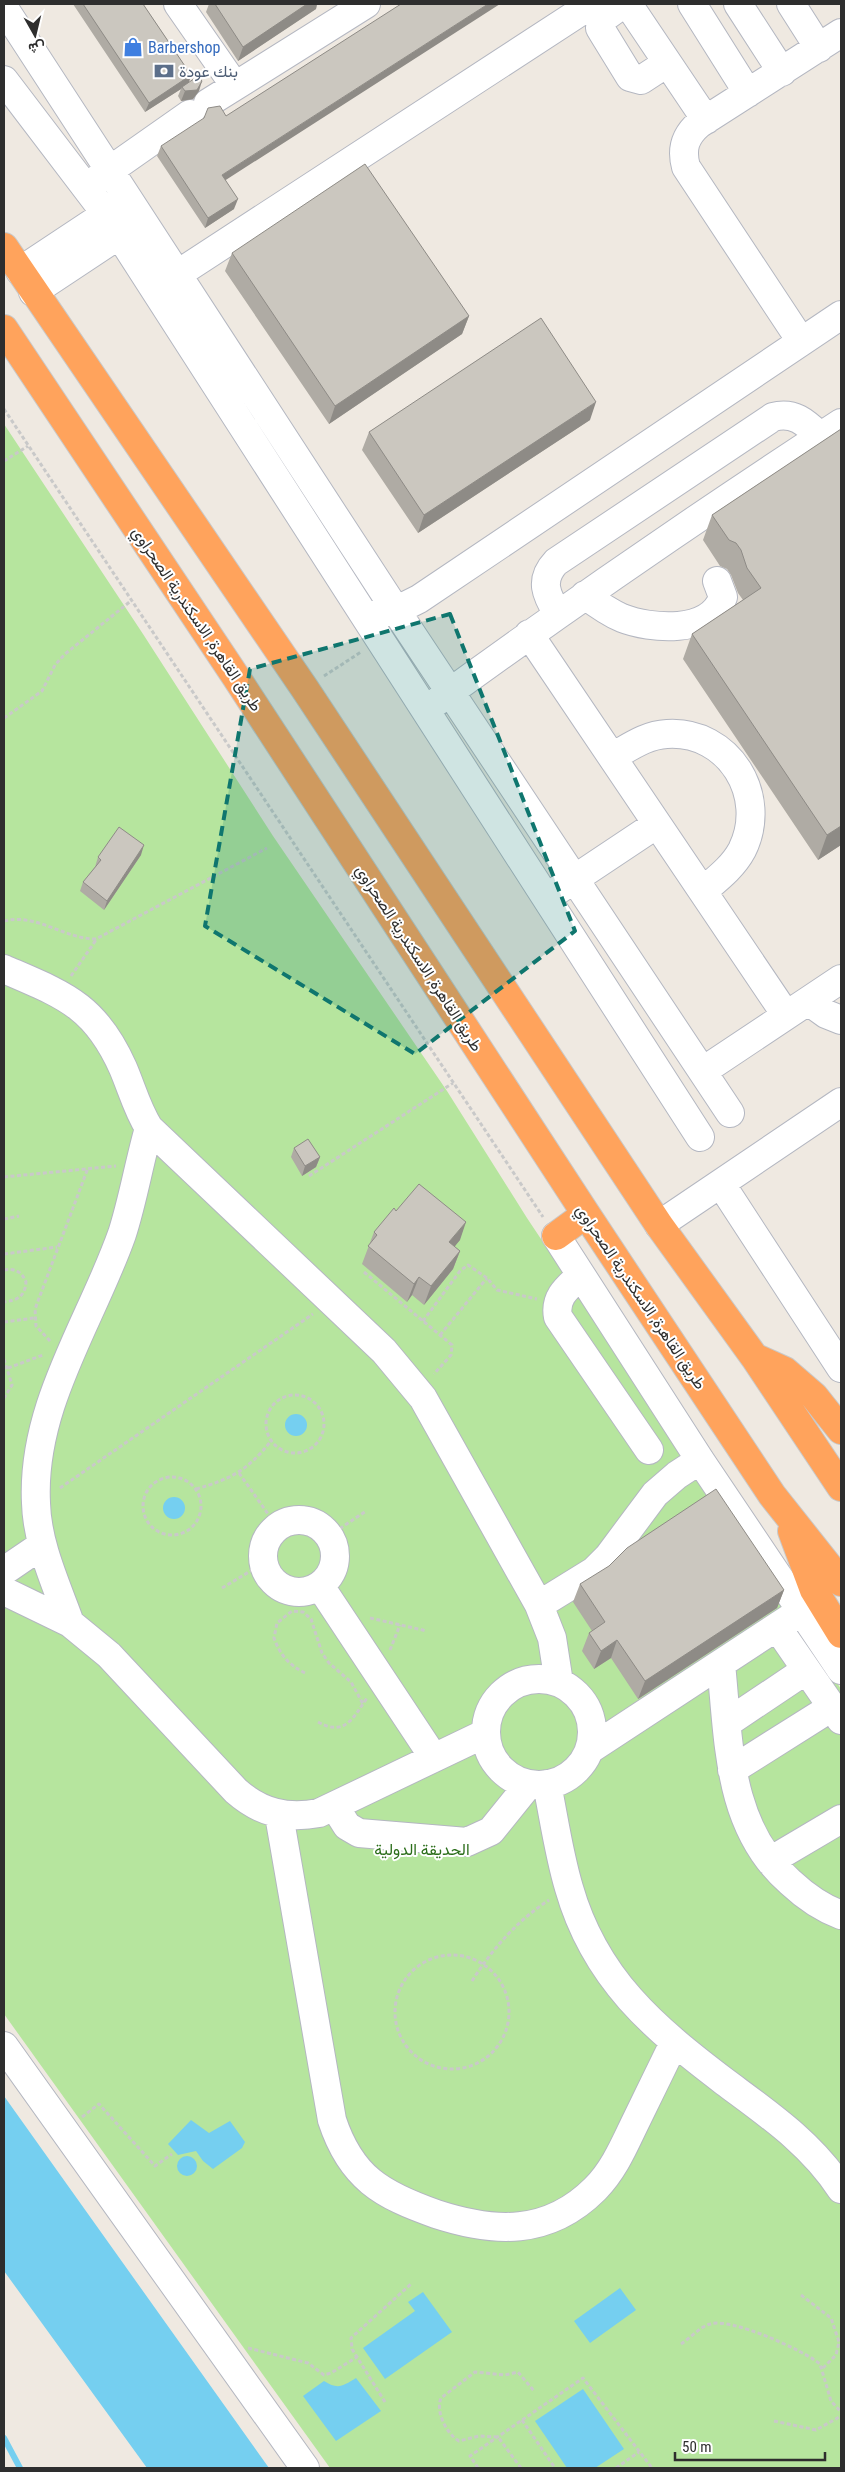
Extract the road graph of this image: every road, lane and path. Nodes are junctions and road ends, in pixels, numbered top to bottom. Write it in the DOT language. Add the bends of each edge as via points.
graph roads {
  1 [pos="178,4"];
  2 [pos="366,4"];
  3 [pos="592,4"];
  4 [pos="623,4"];
  5 [pos="628,4"];
  6 [pos="692,4"];
  7 [pos="738,4"];
  8 [pos="791,4"];
  9 [pos="4,8"];
  10 [pos="841,33"];
  11 [pos="819,48"];
  12 [pos="668,63"];
  13 [pos="782,72"];
  14 [pos="4,80"];
  15 [pos="234,86"];
  16 [pos="748,93"];
  17 [pos="706,120"];
  18 [pos="111,170"];
  19 [pos="86,186"];
  20 [pos="113,224"];
  21 [pos="13,260"];
  22 [pos="178,274"];
  23 [pos="154,290"];
  24 [pos="841,315"];
  25 [pos="4,329"];
  26 [pos="801,341"];
  27 [pos="4,409"];
  28 [pos="831,430"];
  29 [pos="28,446"];
  30 [pos="4,461"];
  31 [pos="684,476"];
  32 [pos="708,510"];
  33 [pos="717,581"];
  34 [pos="585,595"];
  35 [pos="132,600"];
  36 [pos="395,609"];
  37 [pos="558,614"];
  38 [pos="373,628"];
  39 [pos="529,634"];
  40 [pos="305,689"];
  41 [pos="450,692"];
  42 [pos="426,710"];
  43 [pos="4,718"];
  44 [pos="612,758"];
  45 [pos="657,824"];
  46 [pos="267,848"];
  47 [pos="574,879"];
  48 [pos="703,891"];
  49 [pos="546,897"];
  50 [pos="4,921"];
  51 [pos="96,939"];
  52 [pos="4,970"];
  53 [pos="841,979"];
  54 [pos="59,993"];
  55 [pos="797,1008"];
  56 [pos="841,1020"];
  57 [pos="703,1071"];
  58 [pos="453,1083"];
  59 [pos="841,1102"];
  60 [pos="730,1113"];
  61 [pos="149,1128"];
  62 [pos="700,1137"];
  63 [pos="139,1163"];
  64 [pos="88,1168"];
  65 [pos="309,1176"];
  66 [pos="4,1177"];
  67 [pos="721,1184"];
  68 [pos="586,1214"];
  69 [pos="19,1216"];
  70 [pos="4,1219"];
  71 [pos="659,1225"];
  72 [pos="556,1236"];
  73 [pos="57,1246"];
  74 [pos="4,1254"];
  75 [pos="4,1270"];
  76 [pos="364,1272"];
  77 [pos="581,1275"];
  78 [pos="487,1278"];
  79 [pos="332,1301"];
  80 [pos="4,1302"];
  81 [pos="557,1302"];
  82 [pos="34,1318"];
  83 [pos="423,1321"];
  84 [pos="4,1322"];
  85 [pos="440,1335"];
  86 [pos="63,1354"];
  87 [pos="755,1358"];
  88 [pos="4,1360"];
  89 [pos="8,1368"];
  90 [pos="841,1368"];
  91 [pos="418,1392"];
  92 [pos="4,1398"];
  93 [pos="841,1430"];
  94 [pos="271,1441"];
  95 [pos="649,1450"];
  96 [pos="700,1460"];
  97 [pos="239,1473"];
  98 [pos="841,1487"];
  99 [pos="196,1489"];
  100 [pos="36,1504"];
  101 [pos="366,1511"];
  102 [pos="788,1517"];
  103 [pos="278,1528"];
  104 [pos="329,1536"];
  105 [pos="42,1545"];
  106 [pos="264,1563"];
  107 [pos="4,1571"];
  108 [pos="841,1582"];
  109 [pos="320,1586"];
  110 [pos="222,1588"];
  111 [pos="4,1591"];
  112 [pos="539,1605"];
  113 [pos="801,1610"];
  114 [pos="369,1618"];
  115 [pos="70,1622"];
  116 [pos="777,1627"];
  117 [pos="428,1631"];
  118 [pos="841,1634"];
  119 [pos="721,1664"];
  120 [pos="806,1670"];
  121 [pos="841,1670"];
  122 [pos="305,1673"];
  123 [pos="559,1683"];
  124 [pos="363,1704"];
  125 [pos="836,1714"];
  126 [pos="727,1723"];
  127 [pos="486,1733"];
  128 [pos="589,1750"];
  129 [pos="434,1758"];
  130 [pos="732,1770"];
  131 [pos="538,1784"];
  132 [pos="335,1807"];
  133 [pos="279,1815"];
  134 [pos="841,1819"];
  135 [pos="770,1861"];
  136 [pos="569,1888"];
  137 [pos="841,1915"];
  138 [pos="483,1963"];
  139 [pos="472,1981"];
  140 [pos="674,2043"];
  141 [pos="4,2046"];
  142 [pos="64,2130"];
  143 [pos="172,2154"];
  144 [pos="841,2188"];
  145 [pos="411,2284"];
  146 [pos="801,2295"];
  147 [pos="681,2344"];
  148 [pos="222,2353"];
  149 [pos="357,2357"];
  150 [pos="823,2368"];
  151 [pos="534,2391"];
  152 [pos="385,2402"];
  153 [pos="841,2412"];
  154 [pos="841,2416"];
  155 [pos="522,2420"];
  156 [pos="774,2421"];
  157 [pos="498,2437"];
  158 [pos="640,2452"];
  159 [pos="305,2468"];
  160 [pos="478,2468"];
  161 [pos="521,2468"];
  162 [pos="555,2468"];
  163 [pos="616,2468"];
  164 [pos="652,2468"];
  1 -- 15 [label="street"];
  2 -- 15 [label="street"];
  3 -- 22 [label="street"];
  4 -- 12 [label="street" via="602,19 600,28 630,77 641,80"];
  5 -- 12 [label="street"];
  6 -- 16 [label="street"];
  7 -- 13 [label="street"];
  8 -- 11 [label="street"];
  9 -- 18 [label="street"];
  10 -- 11 [label="street"];
  11 -- 13 [label="street"];
  12 -- 17 [label="street"];
  13 -- 16 [label="street"];
  14 -- 19 [label="street"];
  15 -- 18 [label="street"];
  16 -- 17 [label="street"];
  17 -- 26 [label="street" via="693,130 685,143 686,167"];
  18 -- 19 [label="street"];
  18 -- 22 [label="street"];
  19 -- 20 [label="street"];
  20 -- 21 [label="street"];
  20 -- 23 [label="street"];
  21 -- 40 [label="highway"];
  22 -- 23 [label="street"];
  22 -- 36 [label="street"];
  23 -- 38 [label="street"];
  24 -- 26 [label="street"];
  25 -- 68 [label="highway, طريق القاهرة, الاسكندرية الصحراوي" via="236,677"];
  26 -- 36 [label="street" via="419,599"];
  27 -- 29 [label="path"];
  28 -- 31 [label="street" via="797,417 772,417"];
  28 -- 32 [label="street"];
  29 -- 30 [label="path"];
  29 -- 35 [label="path"];
  31 -- 32 [label="street"];
  31 -- 37 [label="street" via="550,568 544,585"];
  32 -- 34 [label="street"];
  33 -- 34 [label="street" via="722,591 718,607 701,620 679,626 653,625 624,618"];
  34 -- 37 [label="street"];
  35 -- 43 [label="path" via="65,654 55,665 42,691"];
  35 -- 58 [label="path"];
  36 -- 38 [label="street"];
  36 -- 41 [label="street"];
  37 -- 39 [label="street"];
  38 -- 40 [label="path"];
  38 -- 42 [label="street"];
  39 -- 41 [label="street"];
  39 -- 44 [label="street"];
  40 -- 71 [label="highway"];
  41 -- 42 [label="street"];
  41 -- 47 [label="street"];
  42 -- 49 [label="street"];
  44 -- 45 [label="street"];
  44 -- 48 [label="street" via="641,740 680,734 705,741 736,766 749,795 750,828 734,863"];
  45 -- 47 [label="street"];
  45 -- 48 [label="street"];
  46 -- 51 [label="path"];
  47 -- 49 [label="street"];
  47 -- 57 [label="street"];
  48 -- 55 [label="street"];
  49 -- 62 [label="street"];
  50 -- 51 [label="path" via="26,919"];
  51 -- 54 [label="path"];
  52 -- 54 [label="street"];
  53 -- 55 [label="street"];
  54 -- 61 [label="street" via="84,1010 106,1036"];
  55 -- 56 [label="street"];
  55 -- 57 [label="street"];
  57 -- 60 [label="street"];
  58 -- 65 [label="path"];
  58 -- 72 [label="path"];
  59 -- 67 [label="street"];
  61 -- 63 [label="street"];
  61 -- 79 [label="street"];
  63 -- 64 [label="path"];
  63 -- 86 [label="street" via="121,1235"];
  64 -- 66 [label="path"];
  64 -- 73 [label="path"];
  67 -- 71 [label="street"];
  67 -- 90 [label="street"];
  68 -- 72 [label="highway"];
  68 -- 102 [label="highway, طريق القاهرة, الاسكندرية الصحراوي"];
  69 -- 70 [label="path"];
  71 -- 87 [label="highway"];
  72 -- 77 [label="street"];
  73 -- 74 [label="path"];
  73 -- 82 [label="path"];
  75 -- 80 [label="path" via="19,1272 26,1282 23,1294"];
  76 -- 83 [label="path"];
  77 -- 81 [label="street"];
  77 -- 96 [label="street"];
  78 -- 81 [label="path" via="501,1292"];
  78 -- 83 [label="path" via="474,1268 464,1266"];
  78 -- 85 [label="path"];
  79 -- 91 [label="street" via="384,1351"];
  79 -- 100 [label="path"];
  81 -- 95 [label="street" via="561,1323"];
  82 -- 84 [label="path"];
  82 -- 86 [label="path" via="39,1331"];
  83 -- 85 [label="path"];
  85 -- 91 [label="path" via="452,1345 453,1352"];
  86 -- 89 [label="path"];
  86 -- 100 [label="street" via="42,1434 35,1480"];
  87 -- 93 [label="highway" via="785,1371 800,1383"];
  87 -- 98 [label="highway"];
  88 -- 89 [label="path"];
  89 -- 92 [label="path" via="12,1385"];
  91 -- 112 [label="street"];
  94 -- 94 [label="path" via="266,1430 266,1418 271,1406 280,1398 304,1395 323,1411 326,1423 316,1446 305,1452 292,1453"];
  94 -- 97 [label="path" via="258,1458"];
  96 -- 112 [label="street" via="665,1483 594,1571"];
  96 -- 113 [label="street"];
  97 -- 99 [label="path" via="222,1482"];
  97 -- 103 [label="path"];
  99 -- 99 [label="path" via="201,1500 201,1512 188,1531 164,1534 153,1528 143,1507 152,1485 175,1477"];
  100 -- 105 [label="street"];
  101 -- 104 [label="path"];
  102 -- 108 [label="highway, طريق القاهرة, الاسكندرية الصحراوي"];
  102 -- 118 [label="highway" via="814,1590"];
  103 -- 104 [label="street" via="299,1520 321,1528"];
  103 -- 106 [label="street" via="269,1537"];
  104 -- 109 [label="street" via="334,1552 333,1568"];
  105 -- 107 [label="street"];
  105 -- 115 [label="street"];
  106 -- 109 [label="street" via="269,1576 292,1592 306,1592"];
  106 -- 110 [label="path"];
  109 -- 129 [label="street"];
  111 -- 115 [label="street"];
  112 -- 123 [label="street" via="552,1638"];
  113 -- 116 [label="street"];
  113 -- 121 [label="street"];
  114 -- 117 [label="path"];
  115 -- 133 [label="street" via="132,1678 236,1791 260,1808"];
  116 -- 119 [label="street"];
  116 -- 120 [label="street"];
  119 -- 126 [label="street"];
  119 -- 128 [label="street"];
  120 -- 125 [label="street"];
  120 -- 126 [label="street"];
  122 -- 124 [label="path" via="291,1666 274,1638 278,1622 292,1611 302,1612 312,1619 322,1653 351,1682"];
  123 -- 127 [label="street" via="525,1681 510,1689 497,1700"];
  123 -- 128 [label="street" via="578,1696 590,1716"];
  125 -- 130 [label="street"];
  126 -- 130 [label="street"];
  127 -- 129 [label="street"];
  127 -- 131 [label="street" via="492,1756 508,1775"];
  128 -- 131 [label="street" via="573,1773 561,1780"];
  129 -- 132 [label="street"];
  130 -- 135 [label="street" via="747,1824"];
  131 -- 132 [label="street" via="491,1831 467,1842 359,1833 347,1826"];
  131 -- 136 [label="street"];
  132 -- 133 [label="street" via="305,1816"];
  133 -- 140 [label="street" via="332,2120 352,2162 386,2194 460,2222 495,2228 532,2224 565,2211 594,2189 617,2160"];
  134 -- 135 [label="street"];
  135 -- 137 [label="street" via="801,1892"];
  136 -- 138 [label="path" via="515,1926"];
  136 -- 140 [label="street" via="605,1966 641,2013"];
  138 -- 138 [label="path" via="501,1981 508,1998 510,2017 502,2040 491,2055 475,2065 451,2070 427,2064 407,2048 396,2026 394,2014 399,1990 414,1970 435,1957 460,1955"];
  138 -- 139 [label="path"];
  140 -- 144 [label="street" via="805,2144"];
  141 -- 142 [label="street"];
  142 -- 143 [label="path" via="99,2104 155,2166"];
  142 -- 148 [label="street"];
  145 -- 149 [label="path" via="351,2338"];
  146 -- 150 [label="path" via="831,2318 839,2342 836,2355"];
  147 -- 150 [label="path" via="708,2324 725,2323 787,2345 814,2359"];
  148 -- 149 [label="path" via="253,2348 308,2363 324,2375"];
  148 -- 159 [label="street"];
  149 -- 152 [label="path"];
  150 -- 153 [label="path" via="831,2402"];
  151 -- 157 [label="path" via="518,2372 505,2375 483,2371 469,2375 441,2398 438,2408 451,2436 459,2441 479,2436"];
  154 -- 156 [label="path" via="816,2430"];
  155 -- 157 [label="path"];
  155 -- 158 [label="path" via="583,2378"];
  155 -- 162 [label="path"];
  157 -- 160 [label="path" via="470,2456"];
  157 -- 161 [label="path"];
  158 -- 163 [label="path"];
  158 -- 164 [label="path"];
}
